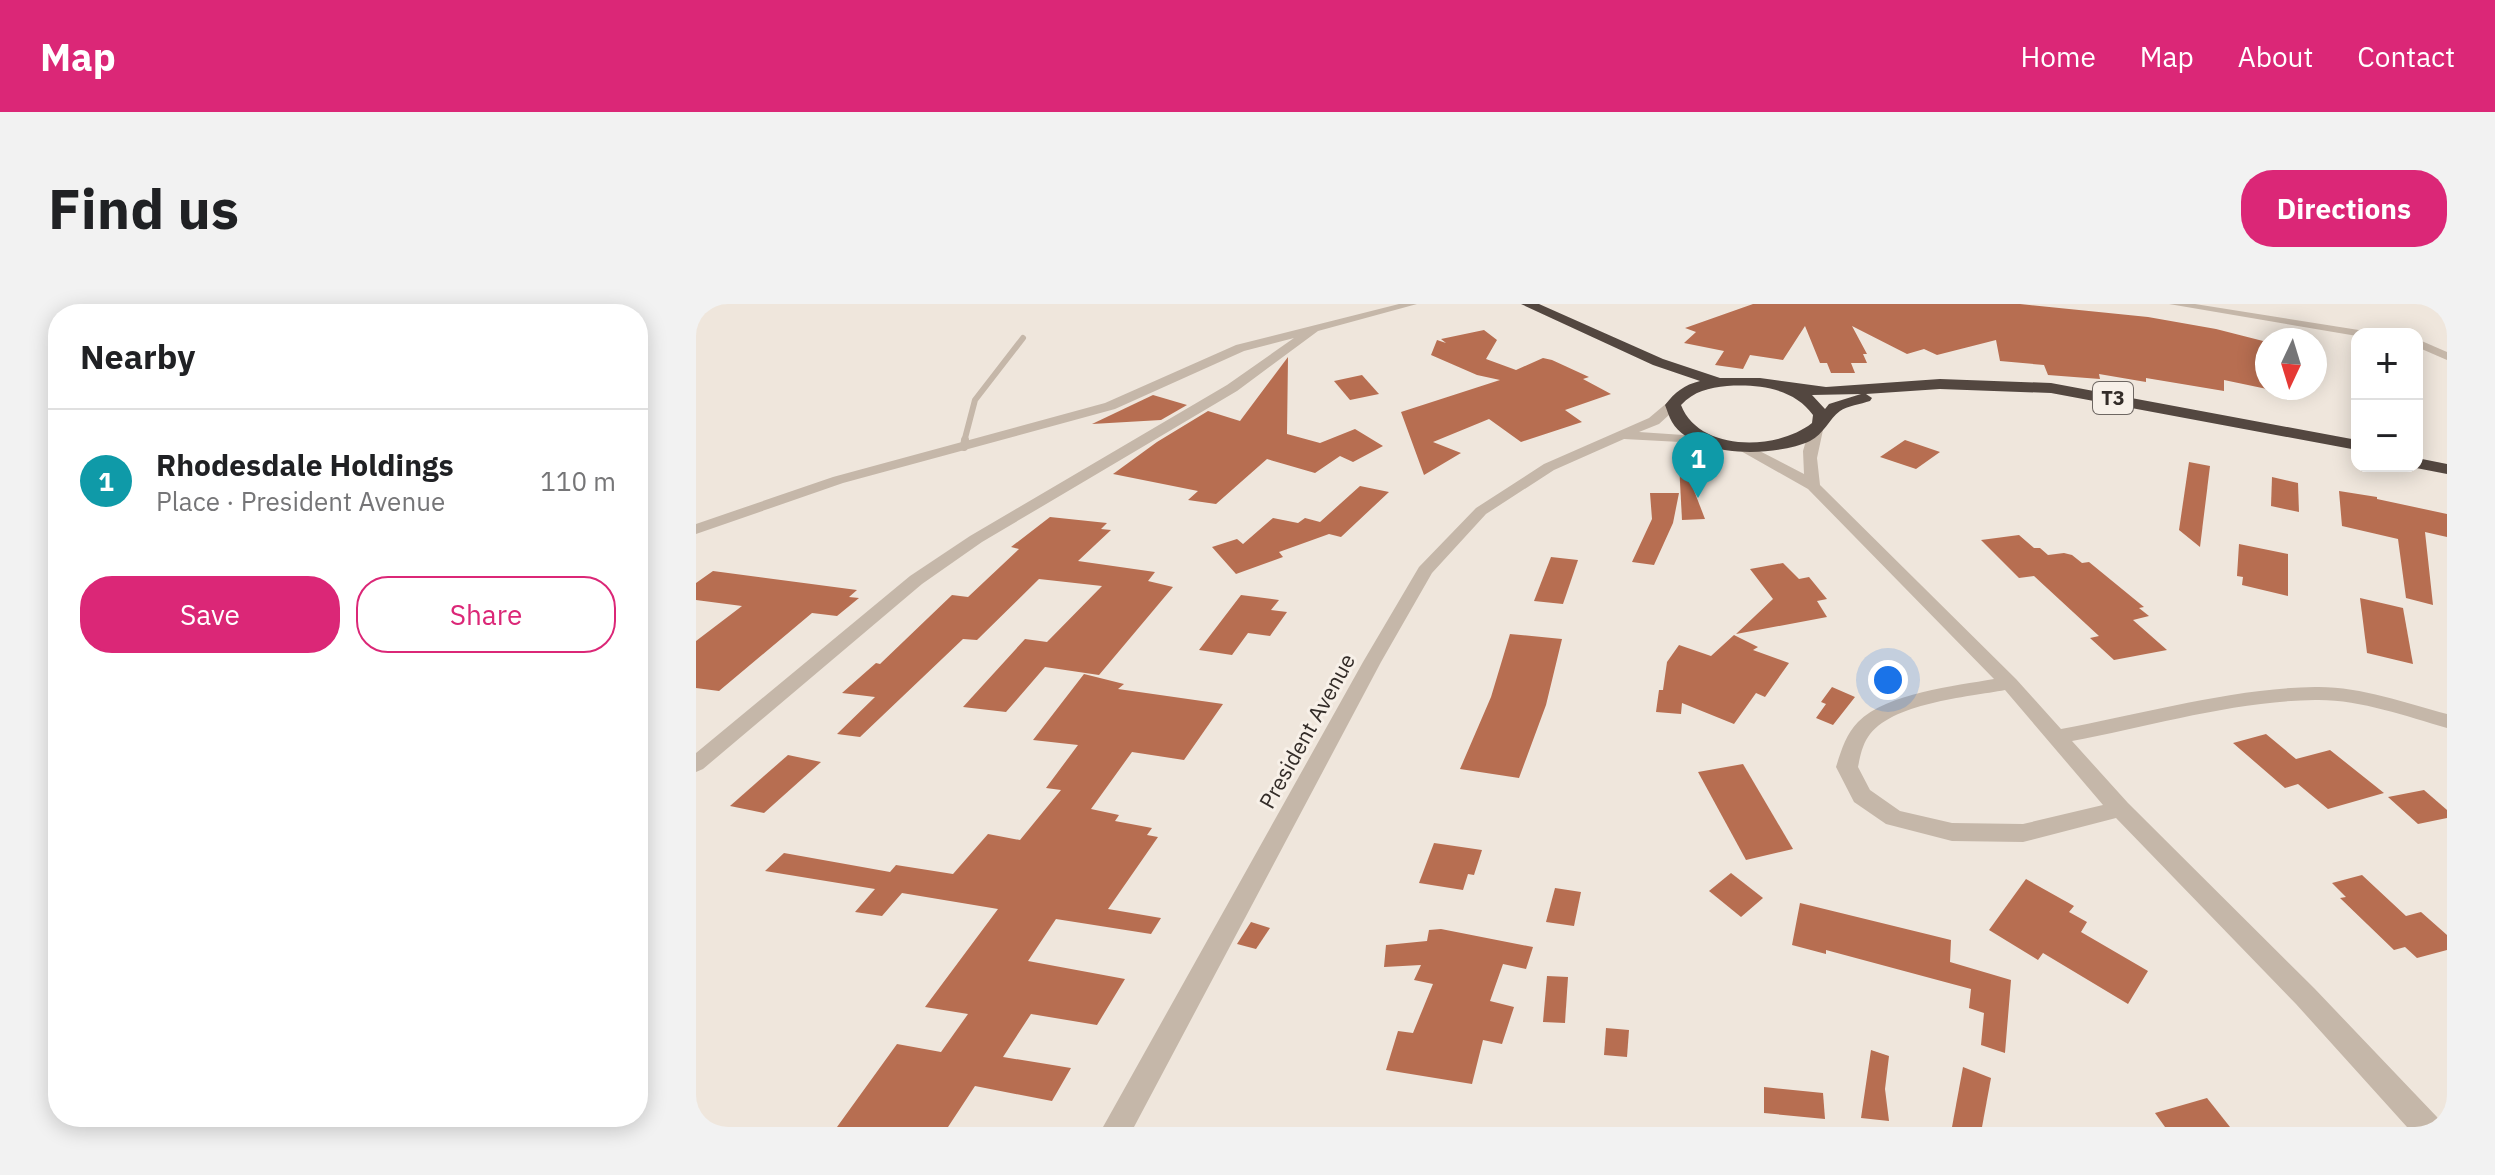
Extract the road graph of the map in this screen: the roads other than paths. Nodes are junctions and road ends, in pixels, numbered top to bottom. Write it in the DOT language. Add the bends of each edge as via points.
graph roads {
  1 [pos="1412,304"];
  2 [pos="1528,304"];
  3 [pos="2174,304"];
  4 [pos="1314,329"];
  5 [pos="2351,332"];
  6 [pos="1023,338"];
  7 [pos="2423,345"];
  8 [pos="2447,355"];
  9 [pos="1658,362"];
  10 [pos="1719,382"];
  11 [pos="1790,389"];
  12 [pos="1675,402"];
  13 [pos="1818,427"];
  14 [pos="1621,436"];
  15 [pos="1713,441"];
  16 [pos="2351,444"];
  17 [pos="1739,446"];
  18 [pos="964,447"];
  19 [pos="2351,451"];
  20 [pos="2423,457"];
  21 [pos="2447,462"];
  22 [pos="2423,464"];
  23 [pos="2447,469"];
  24 [pos="1813,486"];
  25 [pos="696,529"];
  26 [pos="2009,683"];
  27 [pos="2447,721"];
  28 [pos="2058,737"];
  29 [pos="696,764"];
  30 [pos="2120,809"];
  31 [pos="1118,1127"];
  32 [pos="2427,1127"];
  1 -- 4 [label="street"];
  2 -- 9 [label="highway, T3"];
  3 -- 5 [label="street"];
  4 -- 18 [label="street" via="1240,348 1110,406"];
  4 -- 29 [label="street" via="1232,388 1066,484 916,580"];
  6 -- 18 [label="lane" via="968,411"];
  7 -- 8 [label="street"];
  9 -- 10 [label="highway, T3"];
  9 -- 12 [label="highway, T3" via="1675,382"];
  10 -- 11 [label="highway, T3"];
  10 -- 12 [label="highway, T3" via="1701,385"];
  11 -- 13 [label="highway, T3" via="1816,405 1821,415"];
  11 -- 16 [label="highway, T3" via="1826,392 1940,384 2051,388"];
  12 -- 14 [label="street, President Avenue" via="1654,421"];
  12 -- 15 [label="highway, T3" via="1673,415 1680,425"];
  13 -- 17 [label="highway, T3" via="1786,444"];
  13 -- 19 [label="highway, T3" via="1835,407 1873,396 2007,391 2099,401"];
  13 -- 24 [label="street" via="1810,446"];
  14 -- 15 [label="street, President Avenue"];
  14 -- 31 [label="street, President Avenue" via="1549,467 1481,511 1425,571"];
  15 -- 17 [label="highway, T3"];
  17 -- 24 [label="street"];
  18 -- 25 [label="street" via="838,480"];
  20 -- 21 [label="highway"];
  22 -- 23 [label="highway"];
  24 -- 26 [label="street"];
  26 -- 28 [label="street"];
  26 -- 30 [label="street" via="1916,701 1870,722 1853,743 1847,767 1862,796 1894,818 1952,832 2023,833"];
  27 -- 28 [label="street" via="2383,703 2317,693 2247,700"];
  28 -- 30 [label="street"];
  30 -- 32 [label="street"];
}
